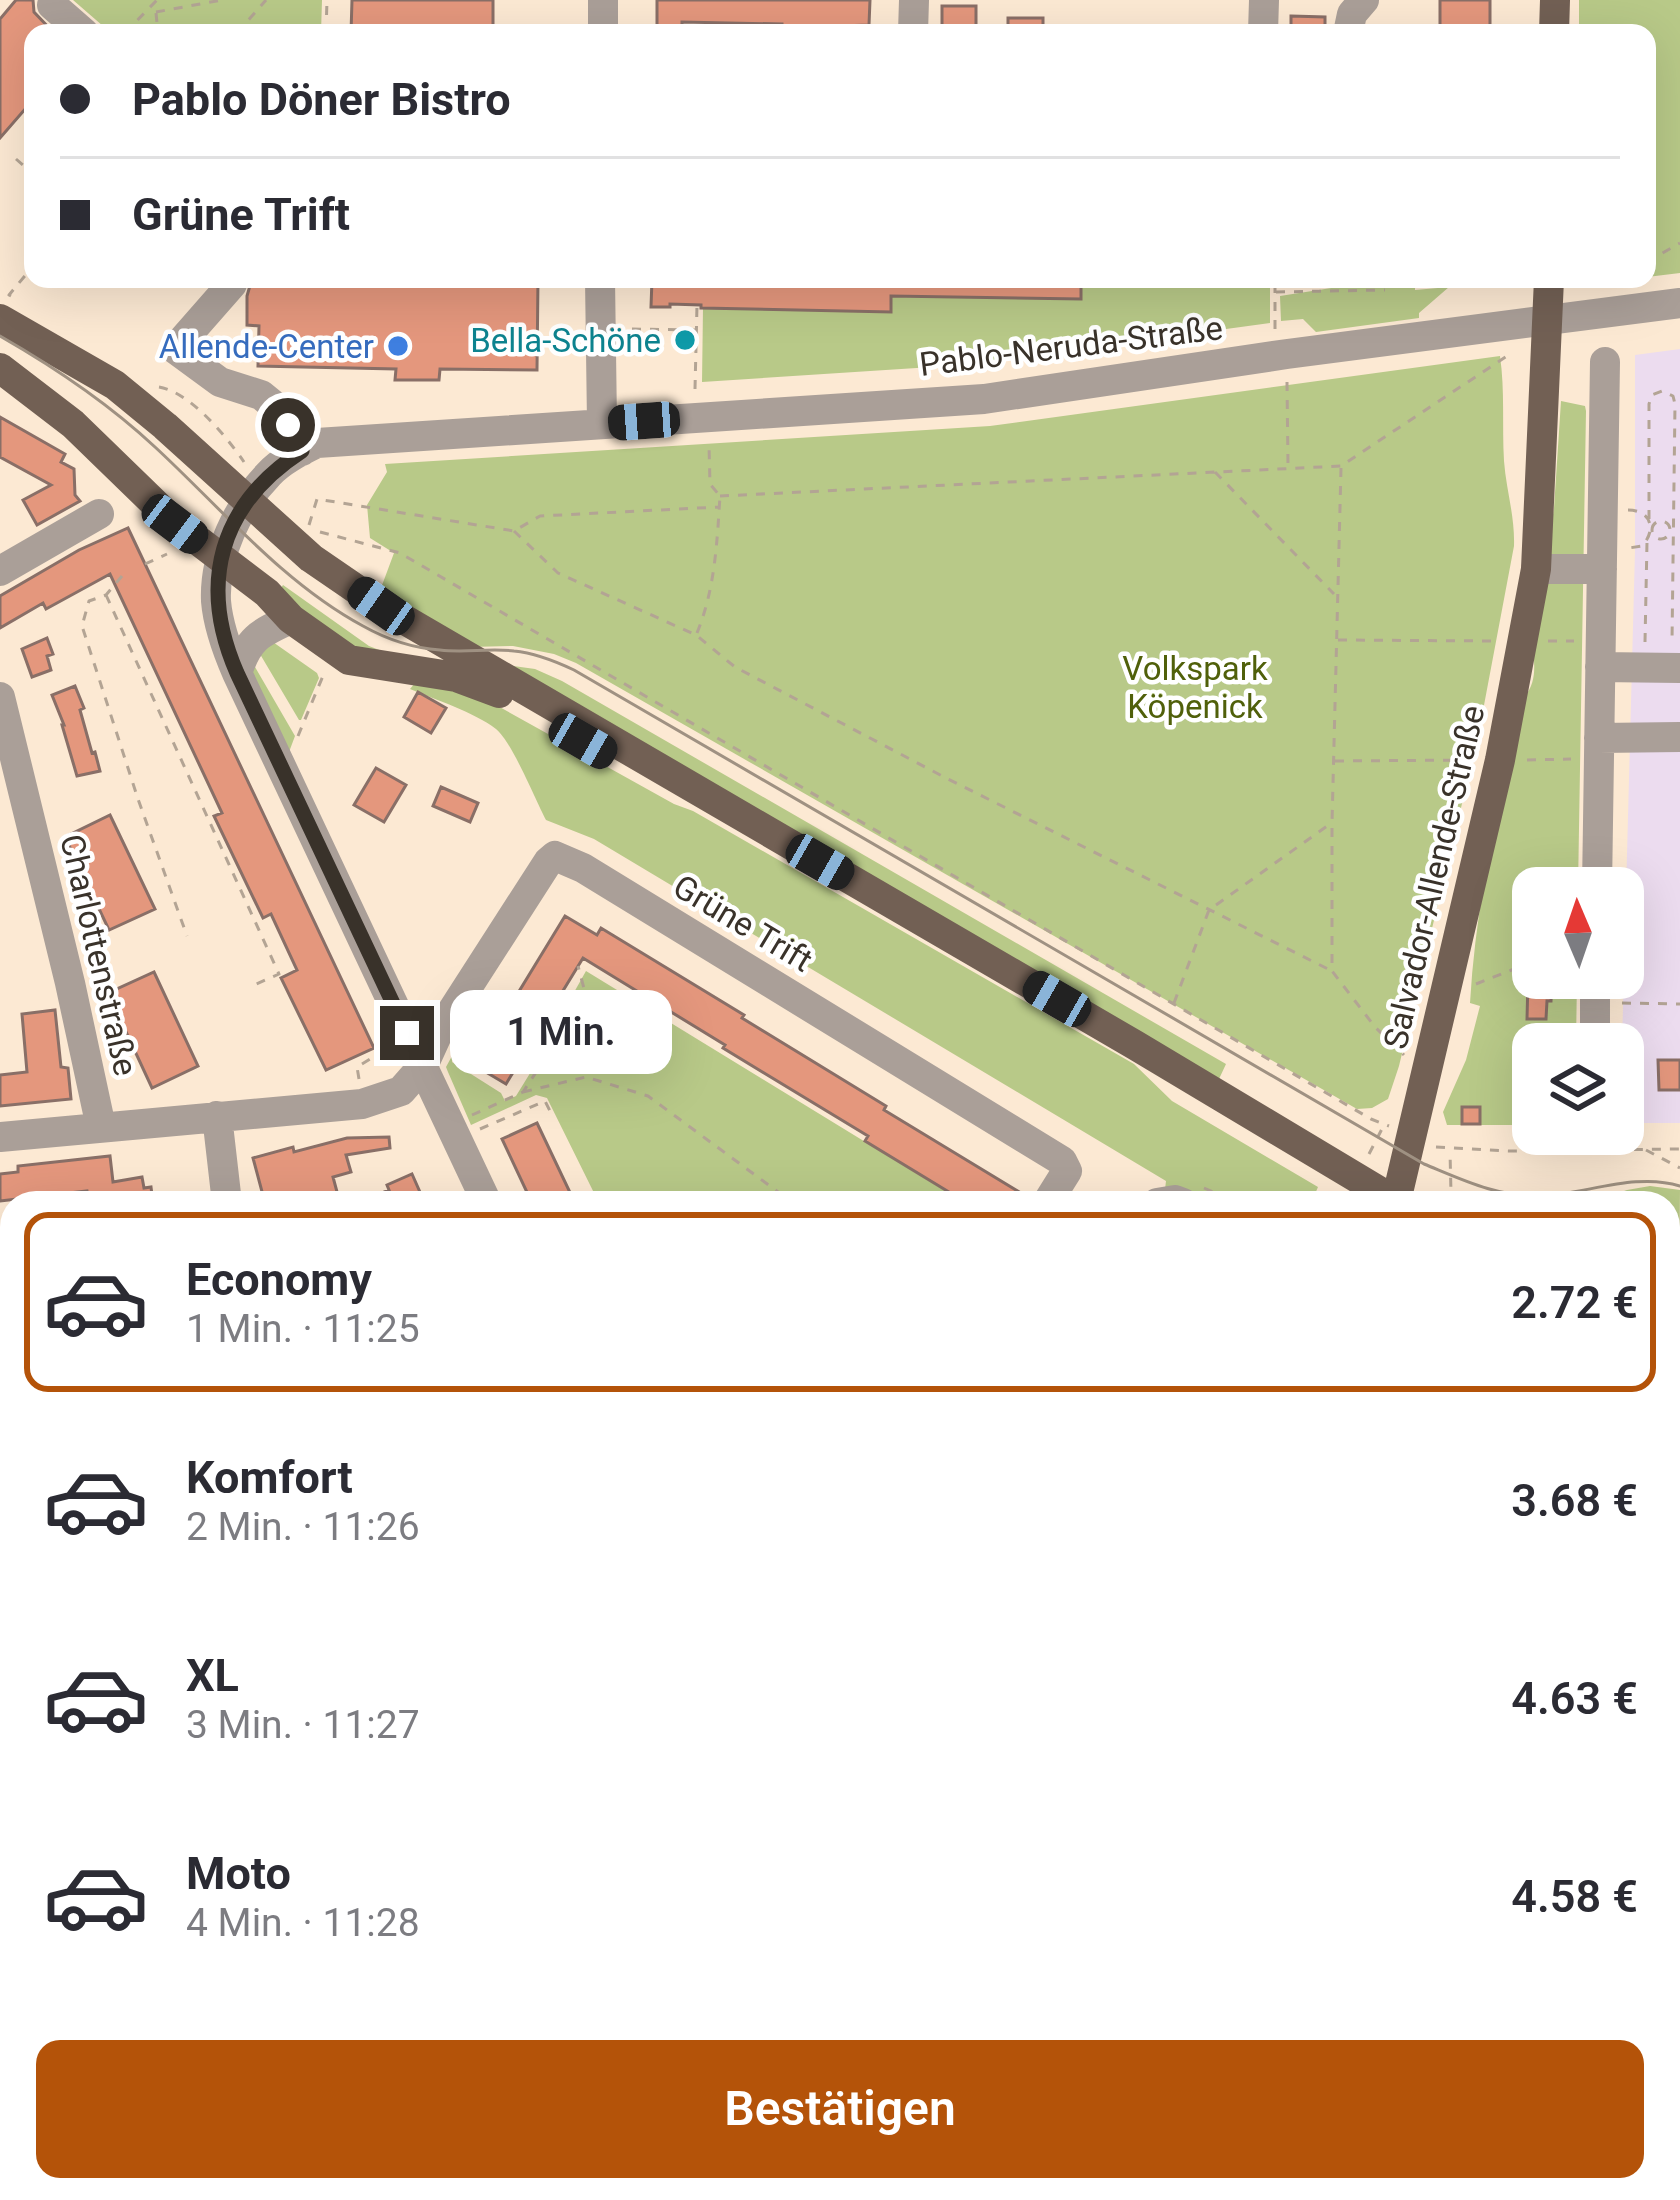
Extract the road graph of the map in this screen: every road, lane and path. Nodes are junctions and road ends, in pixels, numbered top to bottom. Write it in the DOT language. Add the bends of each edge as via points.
graph roads {
  1 [pos="158,0"];
  2 [pos="222,0"];
  3 [pos="266,0"];
  4 [pos="52,5"];
  5 [pos="155,9"];
  6 [pos="74,24"];
  7 [pos="136,24"];
  8 [pos="157,24"];
  9 [pos="245,24"];
  10 [pos="16,159"];
  11 [pos="24,166"];
  12 [pos="228,288"];
  13 [pos="600,288"];
  14 [pos="1276,288"];
  15 [pos="1549,288"];
  16 [pos="0,290"];
  17 [pos="1385,290"];
  18 [pos="1276,292"];
  19 [pos="1680,303"];
  20 [pos="697,305"];
  21 [pos="12,306"];
  22 [pos="1548,319"];
  23 [pos="1275,328"];
  24 [pos="632,329"];
  25 [pos="697,330"];
  26 [pos="1507,356"];
  27 [pos="1605,362"];
  28 [pos="0,368"];
  29 [pos="1287,382"];
  30 [pos="695,389"];
  31 [pos="602,423"];
  32 [pos="709,442"];
  33 [pos="302,451"];
  34 [pos="1341,466"];
  35 [pos="1288,467"];
  36 [pos="1214,470"];
  37 [pos="720,496"];
  38 [pos="248,501"];
  39 [pos="719,507"];
  40 [pos="1602,510"];
  41 [pos="99,514"];
  42 [pos="1649,519"];
  43 [pos="1651,528"];
  44 [pos="514,531"];
  45 [pos="1674,531"];
  46 [pos="1647,542"];
  47 [pos="166,554"];
  48 [pos="220,558"];
  49 [pos="1602,559"];
  50 [pos="145,564"];
  51 [pos="1536,568"];
  52 [pos="0,572"];
  53 [pos="122,576"];
  54 [pos="106,595"];
  55 [pos="1337,597"];
  56 [pos="291,620"];
  57 [pos="696,635"];
  58 [pos="1336,640"];
  59 [pos="1523,641"];
  60 [pos="1646,648"];
  61 [pos="1675,658"];
  62 [pos="1600,667"];
  63 [pos="326,669"];
  64 [pos="237,673"];
  65 [pos="0,697"];
  66 [pos="298,736"];
  67 [pos="1680,737"];
  68 [pos="1599,738"];
  69 [pos="1500,760"];
  70 [pos="1333,761"];
  71 [pos="701,793"];
  72 [pos="1332,823"];
  73 [pos="1597,867"];
  74 [pos="1209,910"];
  75 [pos="187,936"];
  76 [pos="578,966"];
  77 [pos="1512,970"];
  78 [pos="1332,971"];
  79 [pos="1476,984"];
  80 [pos="254,986"];
  81 [pos="560,996"];
  82 [pos="1623,1003"];
  83 [pos="1680,1004"];
  84 [pos="1173,1005"];
  85 [pos="579,1007"];
  86 [pos="542,1025"];
  87 [pos="560,1036"];
  88 [pos="391,1045"];
  89 [pos="1405,1055"];
  90 [pos="518,1064"];
  91 [pos="423,1066"];
  92 [pos="535,1075"];
  93 [pos="523,1092"];
  94 [pos="362,1104"];
  95 [pos="552,1115"];
  96 [pos="218,1117"];
  97 [pos="1371,1119"];
  98 [pos="100,1127"];
  99 [pos="462,1128"];
  100 [pos="0,1137"];
  101 [pos="1450,1149"];
  102 [pos="1645,1149"];
  103 [pos="1680,1149"];
  104 [pos="1462,1150"];
  105 [pos="1512,1150"];
  106 [pos="1680,1168"];
  107 [pos="226,1191"];
  108 [pos="484,1191"];
  109 [pos="777,1191"];
  110 [pos="1054,1191"];
  111 [pos="1379,1191"];
  112 [pos="1400,1191"];
  113 [pos="1451,1191"];
  1 -- 5 [label="path"];
  2 -- 5 [label="path"];
  3 -- 9 [label="path"];
  4 -- 6 [label="street"];
  5 -- 7 [label="path"];
  5 -- 8 [label="path"];
  10 -- 11 [label="path"];
  12 -- 33 [label="street" via="175,349 220,382 261,394"];
  13 -- 31 [label="street"];
  14 -- 18 [label="path"];
  15 -- 22 [label="main road, Salvador-Allende-Straße"];
  16 -- 21 [label="path"];
  17 -- 18 [label="path"];
  18 -- 23 [label="path"];
  19 -- 22 [label="street, Pablo-Neruda-Straße"];
  20 -- 25 [label="path"];
  21 -- 38 [label="main road"];
  22 -- 31 [label="street, Pablo-Neruda-Straße" via="984,399"];
  22 -- 51 [label="main road, Salvador-Allende-Straße"];
  24 -- 25 [label="path"];
  25 -- 30 [label="path"];
  26 -- 34 [label="path"];
  27 -- 40 [label="street"];
  28 -- 48 [label="main road"];
  29 -- 35 [label="path"];
  31 -- 33 [label="street, Pablo-Neruda-Straße" via="317,443"];
  32 -- 37 [label="path" via="710,484"];
  33 -- 38 [label="street, Pablo-Neruda-Straße"];
  34 -- 35 [label="path"];
  34 -- 55 [label="path"];
  35 -- 36 [label="path"];
  36 -- 37 [label="path"];
  36 -- 55 [label="path"];
  37 -- 39 [label="path"];
  38 -- 48 [label="street, Pablo-Neruda-Straße"];
  38 -- 71 [label="main road" via="381,606"];
  39 -- 44 [label="path" via="540,516"];
  39 -- 57 [label="path" via="715,567"];
  40 -- 42 [label="path" via="1639,510"];
  40 -- 49 [label="street"];
  41 -- 52 [label="street"];
  42 -- 43 [label="path"];
  42 -- 45 [label="path" via="1649,404 1662,391 1675,404"];
  43 -- 45 [label="path" via="1660,520"];
  43 -- 45 [label="path" via="1658,538"];
  43 -- 46 [label="path"];
  44 -- 57 [label="path" via="559,573"];
  44 -- 84 [label="path" via="317,499 308,529 400,553"];
  45 -- 61 [label="path"];
  46 -- 49 [label="path"];
  46 -- 60 [label="path"];
  47 -- 50 [label="path"];
  48 -- 56 [label="main road"];
  48 -- 64 [label="street" via="217,608"];
  49 -- 51 [label="street"];
  49 -- 62 [label="street"];
  51 -- 59 [label="main road, Salvador-Allende-Straße"];
  53 -- 54 [label="path"];
  54 -- 75 [label="path" via="89,602 82,626"];
  54 -- 80 [label="path" via="279,974"];
  55 -- 58 [label="path"];
  56 -- 64 [label="street" via="262,632"];
  56 -- 71 [label="main road" via="349,660 481,684 657,784"];
  57 -- 74 [label="path" via="736,667"];
  58 -- 59 [label="path"];
  58 -- 70 [label="path"];
  59 -- 69 [label="main road, Salvador-Allende-Straße"];
  61 -- 62 [label="street"];
  62 -- 68 [label="street"];
  63 -- 66 [label="path"];
  64 -- 91 [label="street"];
  65 -- 98 [label="street, Charlottenstraße"];
  67 -- 68 [label="street"];
  68 -- 73 [label="street"];
  69 -- 70 [label="path"];
  69 -- 112 [label="main road, Salvador-Allende-Straße"];
  70 -- 72 [label="path"];
  71 -- 111 [label="main road"];
  72 -- 74 [label="path"];
  72 -- 78 [label="path"];
  74 -- 78 [label="path"];
  74 -- 84 [label="path"];
  76 -- 85 [label="path" via="586,996"];
  77 -- 79 [label="path"];
  78 -- 89 [label="path"];
  81 -- 85 [label="path"];
  82 -- 83 [label="path"];
  84 -- 97 [label="path"];
  85 -- 87 [label="path"];
  86 -- 87 [label="path"];
  87 -- 92 [label="path"];
  88 -- 94 [label="path" via="357,1067"];
  90 -- 92 [label="path"];
  91 -- 94 [label="street, Charlottenstraße" via="401,1091"];
  91 -- 99 [label="street"];
  91 -- 110 [label="street, Grüne Trift" via="555,856 1062,1161 1067,1171"];
  92 -- 93 [label="path"];
  93 -- 99 [label="path"];
  93 -- 109 [label="path" via="586,1077 648,1096"];
  94 -- 96 [label="street, Charlottenstraße"];
  95 -- 99 [label="path" via="545,1101"];
  96 -- 98 [label="street, Charlottenstraße"];
  96 -- 107 [label="street"];
  98 -- 100 [label="street, Charlottenstraße"];
  99 -- 108 [label="street"];
  101 -- 113 [label="path"];
  102 -- 103 [label="path"];
  102 -- 106 [label="path"];
  104 -- 105 [label="path"];
}
